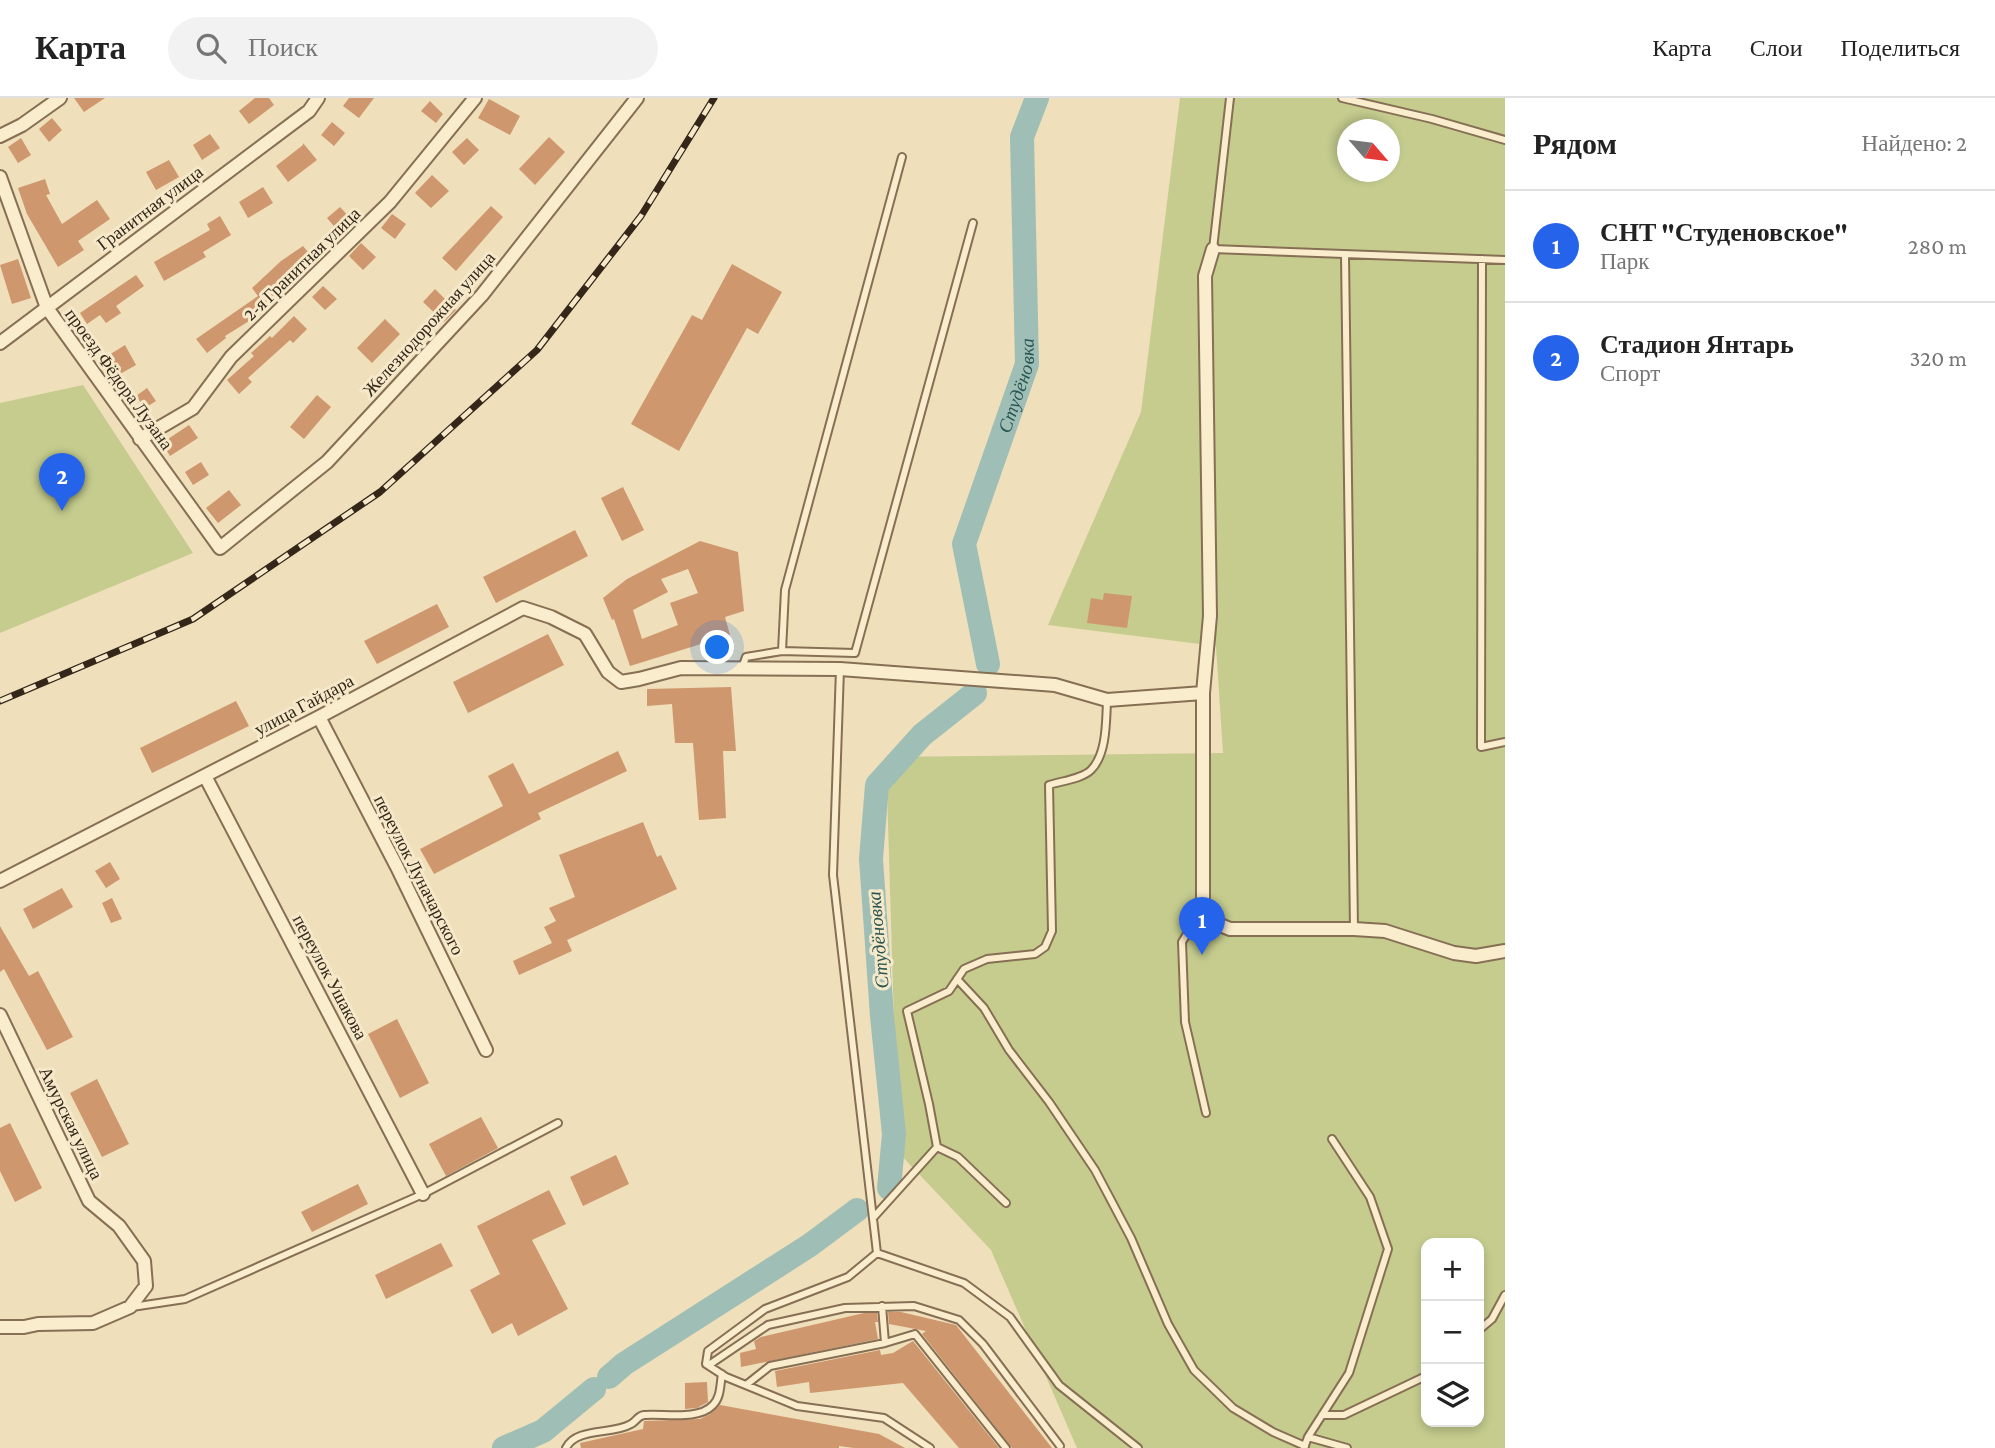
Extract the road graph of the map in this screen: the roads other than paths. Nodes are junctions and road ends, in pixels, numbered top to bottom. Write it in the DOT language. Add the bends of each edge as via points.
graph roads {
  1 [pos="60,98"];
  2 [pos="318,98"];
  3 [pos="475,98"];
  4 [pos="638,98"];
  5 [pos="1230,98"];
  6 [pos="1342,98"];
  7 [pos="0,136"];
  8 [pos="1505,140"];
  9 [pos="902,157"];
  10 [pos="0,177"];
  11 [pos="973,223"];
  12 [pos="1213,249"];
  13 [pos="1345,255"];
  14 [pos="1482,259"];
  15 [pos="1505,260"];
  16 [pos="47,308"];
  17 [pos="0,343"];
  18 [pos="140,439"];
  19 [pos="220,548"];
  20 [pos="782,651"];
  21 [pos="741,668"];
  22 [pos="840,669"];
  23 [pos="1203,693"];
  24 [pos="1107,700"];
  25 [pos="319,717"];
  26 [pos="1505,741"];
  27 [pos="205,776"];
  28 [pos="0,881"];
  29 [pos="1203,908"];
  30 [pos="1354,929"];
  31 [pos="1505,951"];
  32 [pos="957,979"];
  33 [pos="0,1015"];
  34 [pos="486,1050"];
  35 [pos="1206,1113"];
  36 [pos="558,1123"];
  37 [pos="1332,1139"];
  38 [pos="937,1147"];
  39 [pos="423,1194"];
  40 [pos="1006,1203"];
  41 [pos="873,1218"];
  42 [pos="877,1253"];
  43 [pos="1505,1295"];
  44 [pos="882,1306"];
  45 [pos="130,1307"];
  46 [pos="1484,1326"];
  47 [pos="0,1328"];
  48 [pos="885,1343"];
  49 [pos="709,1365"];
  50 [pos="722,1374"];
  51 [pos="1421,1378"];
  52 [pos="746,1385"];
  53 [pos="1322,1415"];
  54 [pos="1308,1437"];
  55 [pos="1060,1446"];
  56 [pos="1304,1447"];
  57 [pos="566,1448"];
  58 [pos="930,1448"];
  59 [pos="1006,1448"];
  60 [pos="1138,1448"];
  61 [pos="1347,1448"];
  1 -- 7 [label="street"];
  2 -- 16 [label="street, Гранитная улица" via="309,111"];
  3 -- 18 [label="street, 2-я Гранитная улица" via="390,202 231,357 193,408"];
  4 -- 19 [label="street, Железнодорожная улица" via="482,295 382,403 327,462"];
  5 -- 12 [label="lane"];
  6 -- 8 [label="lane"];
  9 -- 20 [label="lane" via="786,590"];
  10 -- 16 [label="street, проезд Фёдора Лузана"];
  11 -- 20 [label="lane" via="855,653"];
  12 -- 13 [label="lane"];
  12 -- 23 [label="street" via="1205,276 1210,616"];
  13 -- 14 [label="lane"];
  13 -- 30 [label="lane"];
  14 -- 15 [label="lane"];
  14 -- 26 [label="lane" via="1481,747"];
  16 -- 17 [label="street, Гранитная улица"];
  16 -- 18 [label="street, проезд Фёдора Лузана"];
  18 -- 19 [label="street, проезд Фёдора Лузана"];
  20 -- 21 [label="lane" via="746,657"];
  21 -- 22 [label="street"];
  21 -- 25 [label="street, улица Гайдара" via="681,668 621,682 608,672 585,634 523,608"];
  22 -- 24 [label="street" via="1055,685"];
  22 -- 41 [label="lane" via="833,875"];
  23 -- 24 [label="street"];
  23 -- 29 [label="street"];
  24 -- 32 [label="lane" via="1104,745 1091,770 1049,785 1052,931 1045,947 1035,954 987,959 964,969"];
  25 -- 27 [label="street, улица Гайдара"];
  25 -- 34 [label="street, переулок Луначарского"];
  27 -- 28 [label="street, улица Гайдара"];
  27 -- 39 [label="street, переулок Ушакова"];
  29 -- 30 [label="street" via="1213,922 1230,929"];
  29 -- 35 [label="lane" via="1182,942 1185,1022"];
  30 -- 31 [label="street" via="1385,932 1476,956"];
  32 -- 38 [label="lane" via="949,991 907,1011"];
  32 -- 56 [label="lane" via="984,1008 1095,1170 1194,1370 1233,1408"];
  33 -- 45 [label="street, Амурская улица" via="89,1200 119,1226 144,1261 146,1286"];
  36 -- 39 [label="lane"];
  37 -- 53 [label="lane" via="1370,1197 1388,1249 1349,1373"];
  38 -- 40 [label="lane" via="958,1157"];
  38 -- 41 [label="lane"];
  39 -- 45 [label="lane" via="185,1299"];
  41 -- 42 [label="lane"];
  42 -- 49 [label="lane" via="848,1277 765,1309 708,1350"];
  42 -- 60 [label="lane" via="964,1283 1010,1317 1059,1385"];
  43 -- 46 [label="lane"];
  44 -- 48 [label="lane"];
  44 -- 49 [label="lane" via="845,1308 768,1325"];
  44 -- 55 [label="lane" via="914,1306 959,1320 983,1344"];
  45 -- 47 [label="street" via="93,1323"];
  48 -- 52 [label="lane" via="770,1366"];
  48 -- 59 [label="lane" via="915,1334"];
  49 -- 50 [label="lane"];
  50 -- 52 [label="lane"];
  50 -- 57 [label="lane" via="719,1397 711,1407 694,1413 640,1416 630,1425 576,1438"];
  51 -- 53 [label="lane" via="1344,1415"];
  52 -- 58 [label="lane" via="797,1406 884,1418"];
  53 -- 54 [label="lane"];
  54 -- 56 [label="lane"];
  54 -- 61 [label="lane"];
}
